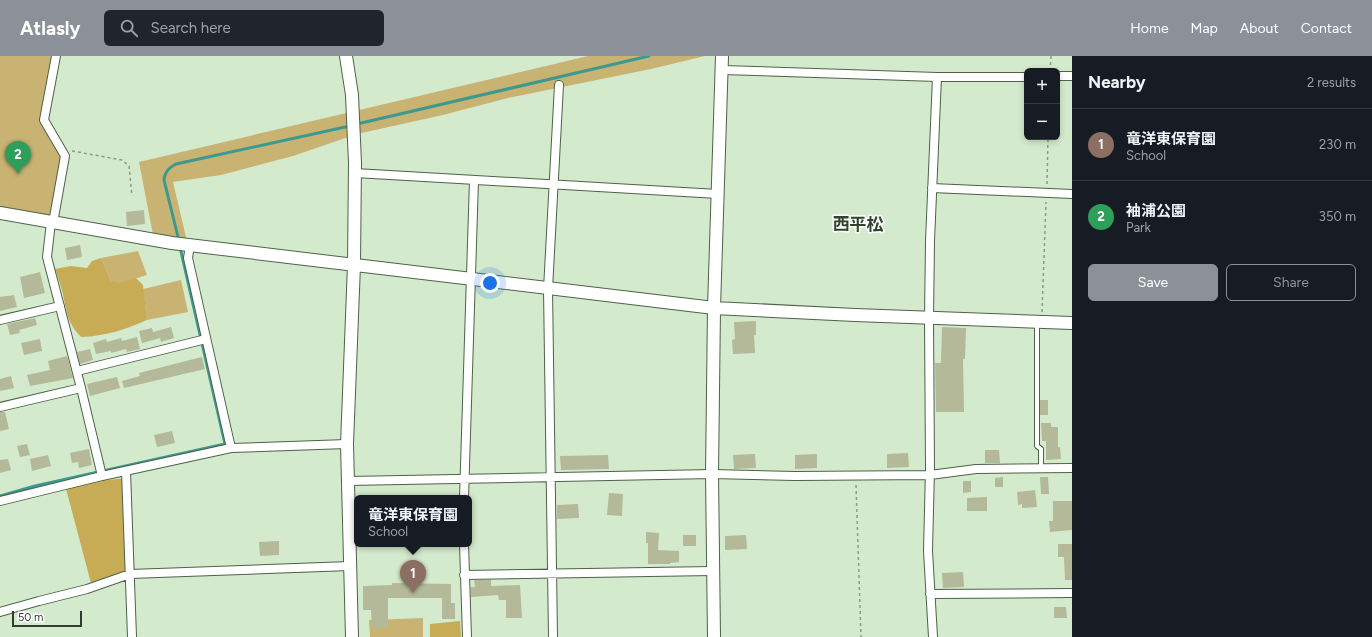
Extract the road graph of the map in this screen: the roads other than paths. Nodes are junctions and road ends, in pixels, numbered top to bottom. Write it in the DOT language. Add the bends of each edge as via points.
graph roads {
  1 [pos="56,56"];
  2 [pos="346,56"];
  3 [pos="722,56"];
  4 [pos="722,70"];
  5 [pos="1024,76"];
  6 [pos="1060,76"];
  7 [pos="1072,76"];
  8 [pos="937,77"];
  9 [pos="559,85"];
  10 [pos="355,173"];
  11 [pos="474,180"];
  12 [pos="554,184"];
  13 [pos="932,188"];
  14 [pos="718,194"];
  15 [pos="1072,194"];
  16 [pos="0,213"];
  17 [pos="52,222"];
  18 [pos="190,245"];
  19 [pos="354,265"];
  20 [pos="471,280"];
  21 [pos="548,289"];
  22 [pos="60,306"];
  23 [pos="714,308"];
  24 [pos="929,318"];
  25 [pos="0,320"];
  26 [pos="1039,322"];
  27 [pos="1072,323"];
  28 [pos="206,339"];
  29 [pos="77,371"];
  30 [pos="81,388"];
  31 [pos="0,407"];
  32 [pos="347,444"];
  33 [pos="231,448"];
  34 [pos="1041,468"];
  35 [pos="1072,468"];
  36 [pos="126,471"];
  37 [pos="712,474"];
  38 [pos="930,474"];
  39 [pos="102,476"];
  40 [pos="551,477"];
  41 [pos="465,478"];
  42 [pos="348,481"];
  43 [pos="464,495"];
  44 [pos="0,501"];
  45 [pos="464,547"];
  46 [pos="350,566"];
  47 [pos="713,571"];
  48 [pos="552,573"];
  49 [pos="130,574"];
  50 [pos="464,575"];
  51 [pos="1072,593"];
  52 [pos="930,594"];
  53 [pos="0,612"];
  54 [pos="132,637"];
  55 [pos="352,637"];
  56 [pos="467,637"];
  57 [pos="553,637"];
  58 [pos="714,637"];
  59 [pos="933,637"];
  1 -- 17 [label="street" via="44,120 65,156"];
  2 -- 10 [label="street" via="352,95"];
  3 -- 4 [label="street"];
  4 -- 8 [label="street"];
  4 -- 14 [label="street"];
  5 -- 8 [label="street"];
  6 -- 7 [label="street"];
  8 -- 13 [label="street"];
  9 -- 12 [label="street"];
  10 -- 11 [label="street"];
  10 -- 19 [label="street"];
  11 -- 12 [label="street"];
  11 -- 20 [label="street"];
  12 -- 14 [label="street"];
  12 -- 21 [label="street"];
  13 -- 15 [label="street"];
  13 -- 24 [label="street"];
  14 -- 23 [label="street"];
  16 -- 17 [label="street"];
  17 -- 18 [label="street"];
  17 -- 22 [label="street" via="47,257"];
  18 -- 19 [label="street"];
  18 -- 28 [label="street" via="188,258"];
  19 -- 20 [label="street"];
  19 -- 32 [label="street"];
  20 -- 21 [label="street"];
  20 -- 41 [label="street"];
  21 -- 23 [label="street"];
  21 -- 40 [label="street"];
  22 -- 25 [label="street"];
  22 -- 29 [label="street"];
  23 -- 24 [label="street"];
  23 -- 37 [label="street"];
  24 -- 26 [label="street"];
  24 -- 38 [label="street"];
  26 -- 27 [label="street"];
  26 -- 34 [label="lane" via="1037,446 1041,449"];
  28 -- 29 [label="street"];
  28 -- 33 [label="street"];
  29 -- 30 [label="street"];
  30 -- 31 [label="street"];
  30 -- 39 [label="street"];
  32 -- 33 [label="street"];
  32 -- 42 [label="street"];
  33 -- 36 [label="street"];
  34 -- 35 [label="street"];
  34 -- 38 [label="street" via="976,469"];
  36 -- 39 [label="street"];
  36 -- 49 [label="street"];
  37 -- 38 [label="street"];
  37 -- 40 [label="street"];
  37 -- 47 [label="street"];
  38 -- 52 [label="street"];
  39 -- 44 [label="street"];
  40 -- 41 [label="street"];
  40 -- 48 [label="street"];
  41 -- 42 [label="street"];
  41 -- 43 [label="street"];
  42 -- 46 [label="street"];
  45 -- 50 [label="street"];
  46 -- 49 [label="street"];
  46 -- 55 [label="street"];
  47 -- 48 [label="street"];
  47 -- 58 [label="street"];
  48 -- 50 [label="street"];
  48 -- 57 [label="street"];
  49 -- 53 [label="street" via="87,589"];
  49 -- 54 [label="street"];
  50 -- 56 [label="street"];
  51 -- 52 [label="street"];
  52 -- 59 [label="street"];
}
